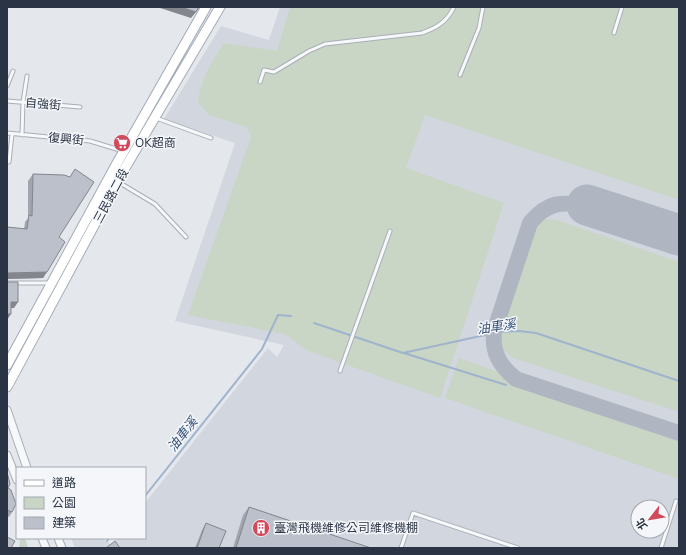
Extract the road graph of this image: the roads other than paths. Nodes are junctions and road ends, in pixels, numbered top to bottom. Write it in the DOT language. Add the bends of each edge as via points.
graph roads {
  1 [pos="206,7"];
  2 [pos="220,7"];
  3 [pos="454,7"];
  4 [pos="483,7"];
  5 [pos="622,7"];
  6 [pos="614,33"];
  7 [pos="13,71"];
  8 [pos="460,75"];
  9 [pos="27,76"];
  10 [pos="260,82"];
  11 [pos="7,86"];
  12 [pos="7,101"];
  13 [pos="23,102"];
  14 [pos="80,107"];
  15 [pos="154,117"];
  16 [pos="7,134"];
  17 [pos="12,134"];
  18 [pos="22,135"];
  19 [pos="211,138"];
  20 [pos="124,151"];
  21 [pos="7,162"];
  22 [pos="118,182"];
  23 [pos="390,231"];
  24 [pos="186,237"];
  25 [pos="7,283"];
  26 [pos="51,283"];
  27 [pos="7,365"];
  28 [pos="340,372"];
  29 [pos="7,387"];
  30 [pos="7,410"];
  31 [pos="7,455"];
  32 [pos="27,467"];
  33 [pos="16,478"];
  34 [pos="676,501"];
  35 [pos="401,548"];
  36 [pos="518,548"];
  37 [pos="661,548"];
  1 -- 20 [label="main road, 三民路二段"];
  2 -- 15 [label="main road, 三民路二段"];
  3 -- 10 [label="lane" via="434,29 422,33 325,44 274,72 264,70"];
  4 -- 8 [label="lane" via="479,28"];
  5 -- 6 [label="lane"];
  7 -- 11 [label="lane"];
  9 -- 13 [label="lane"];
  12 -- 13 [label="lane, 自強街"];
  13 -- 14 [label="lane, 自強街"];
  13 -- 18 [label="lane"];
  15 -- 19 [label="lane"];
  15 -- 22 [label="main road, 三民路二段"];
  16 -- 17 [label="lane, 復興街"];
  17 -- 18 [label="lane, 復興街"];
  17 -- 21 [label="lane"];
  18 -- 20 [label="lane, 復興街" via="90,141"];
  20 -- 26 [label="main road, 三民路二段"];
  22 -- 24 [label="lane" via="155,204"];
  22 -- 29 [label="main road, 三民路二段"];
  23 -- 28 [label="lane"];
  25 -- 26 [label="lane"];
  26 -- 27 [label="main road, 三民路二段"];
  30 -- 32 [label="street"];
  31 -- 33 [label="street"];
  34 -- 37 [label="lane"];
  35 -- 36 [label="lane" via="413,513"];
}
